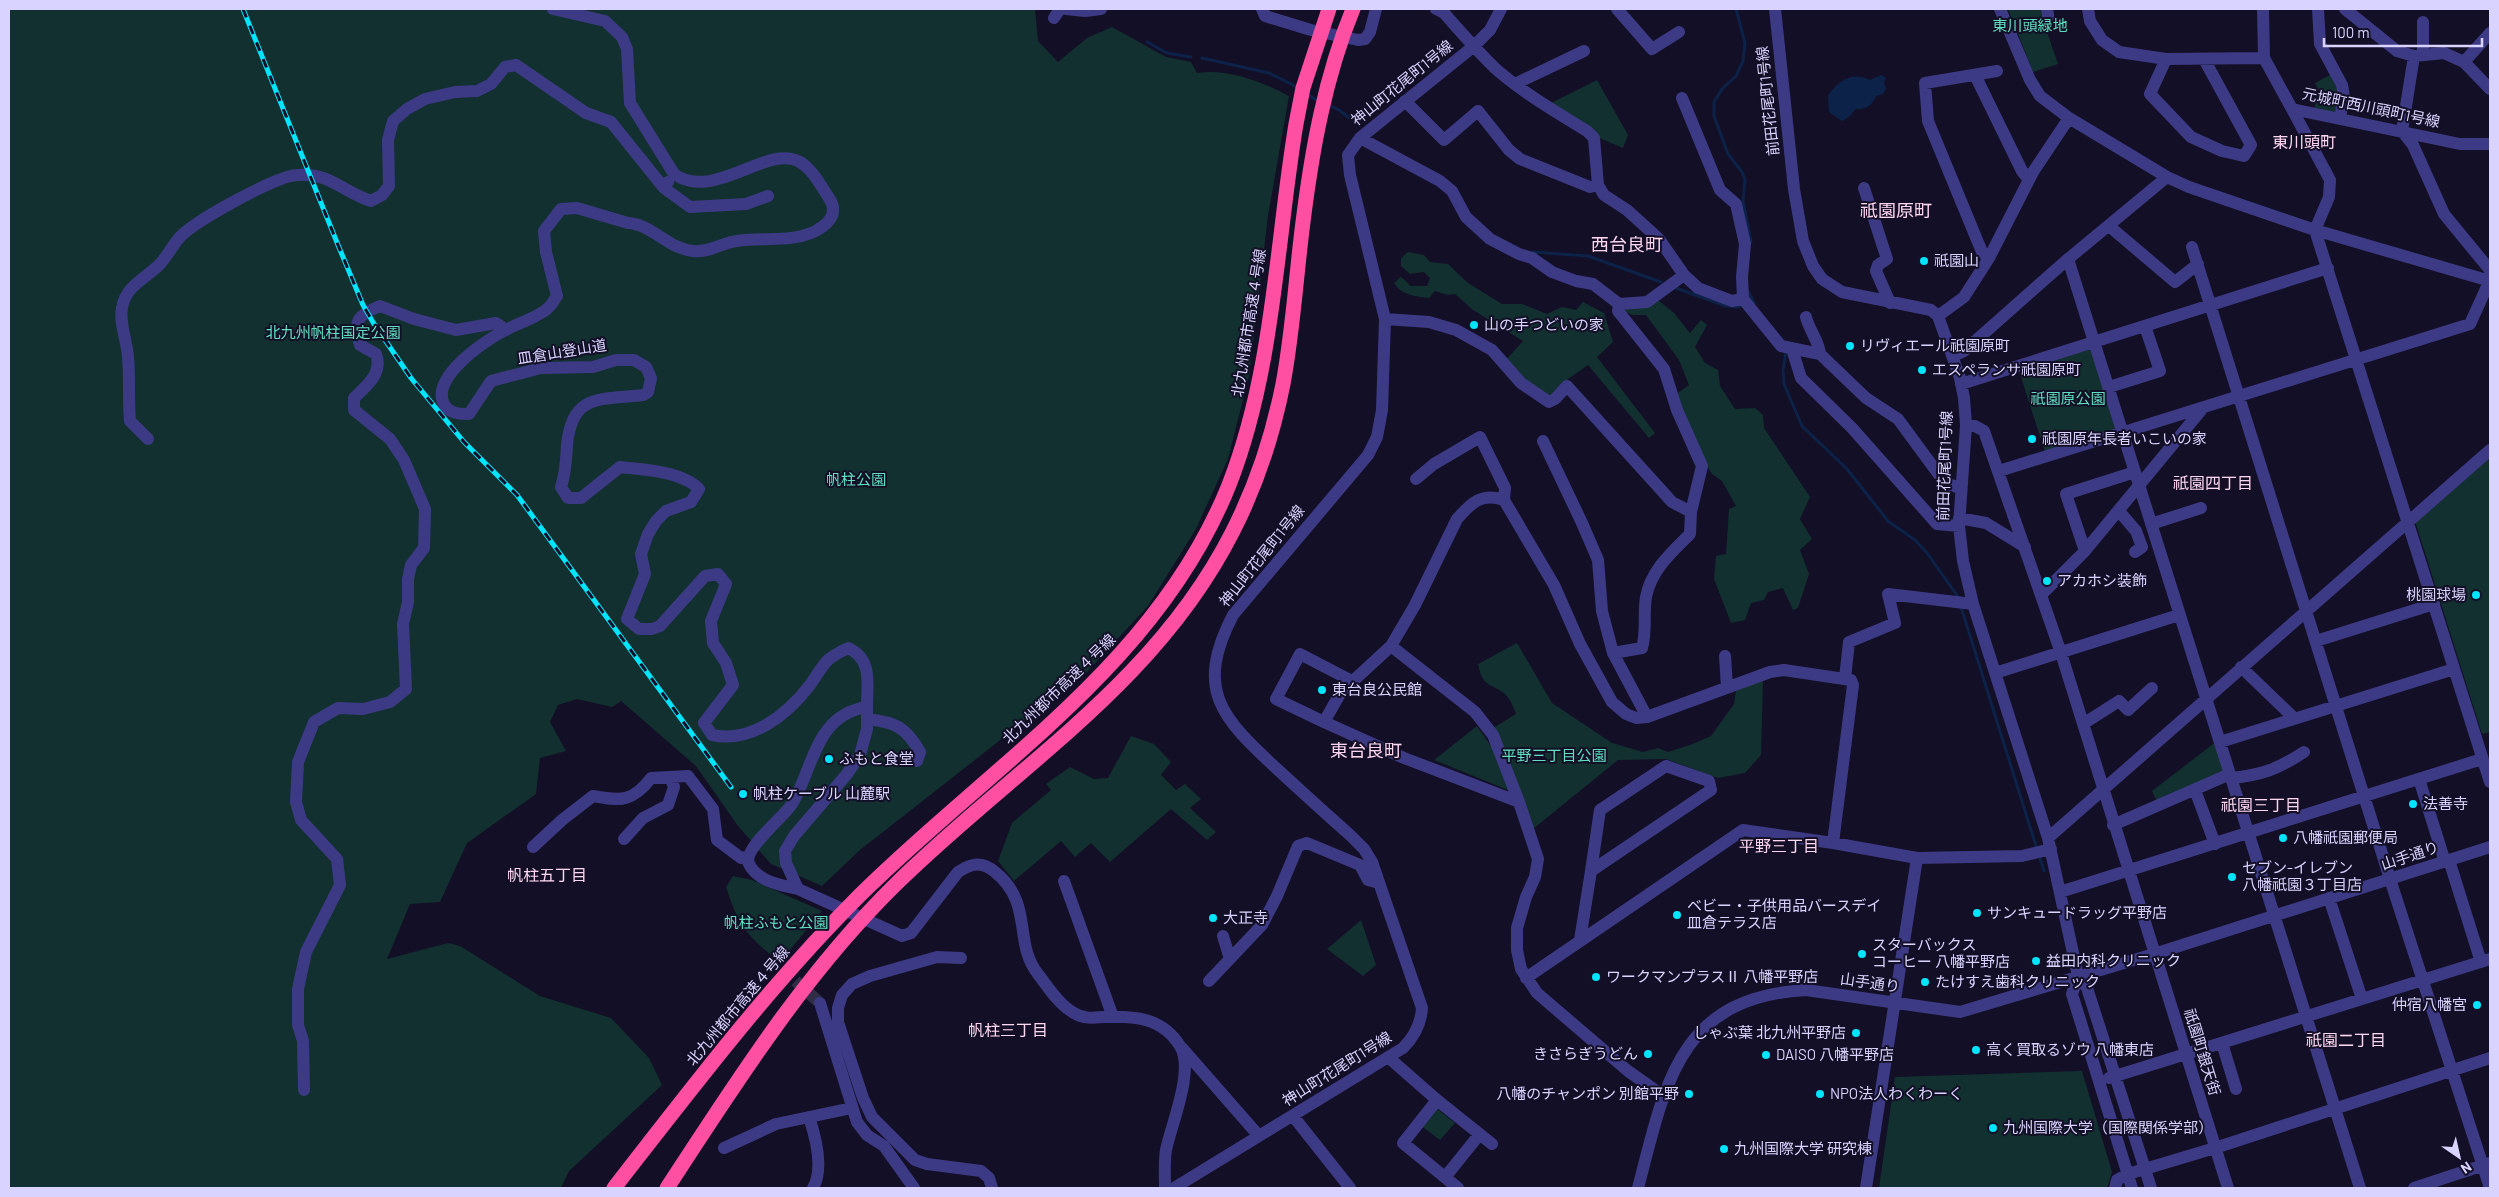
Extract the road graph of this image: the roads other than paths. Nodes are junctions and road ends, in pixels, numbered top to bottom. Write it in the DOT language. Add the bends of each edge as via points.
graph roads {
  1 [pos="553,9"];
  2 [pos="1066,9"];
  3 [pos="1101,9"];
  4 [pos="1262,9"];
  5 [pos="1329,9"];
  6 [pos="1353,9"];
  7 [pos="1376,9"];
  8 [pos="1436,9"];
  9 [pos="1501,9"];
  10 [pos="1617,9"];
  11 [pos="1775,9"];
  12 [pos="2000,9"];
  13 [pos="2047,9"];
  14 [pos="2088,9"];
  15 [pos="2263,9"];
  16 [pos="2318,9"];
  17 [pos="2348,10"];
  18 [pos="2423,22"];
  19 [pos="2050,26"];
  20 [pos="1679,32"];
  21 [pos="2490,33"];
  22 [pos="1474,46"];
  23 [pos="1584,50"];
  24 [pos="2418,55"];
  25 [pos="2264,58"];
  26 [pos="2166,59"];
  27 [pos="2204,59"];
  28 [pos="2464,62"];
  29 [pos="1997,71"];
  30 [pos="1975,75"];
  31 [pos="1514,84"];
  32 [pos="2490,89"];
  33 [pos="1682,98"];
  34 [pos="1406,101"];
  35 [pos="2292,109"];
  36 [pos="2069,118"];
  37 [pos="2340,118"];
  38 [pos="2402,131"];
  39 [pos="1360,138"];
  40 [pos="2490,144"];
  41 [pos="674,174"];
  42 [pos="2167,177"];
  43 [pos="2029,180"];
  44 [pos="1598,185"];
  45 [pos="664,188"];
  46 [pos="1864,188"];
  47 [pos="768,196"];
  48 [pos="2109,226"];
  49 [pos="2316,230"];
  50 [pos="2192,247"];
  51 [pos="1989,258"];
  52 [pos="2068,259"];
  53 [pos="2198,264"];
  54 [pos="2328,268"];
  55 [pos="1684,275"];
  56 [pos="2490,281"];
  57 [pos="1743,299"];
  58 [pos="1890,302"];
  59 [pos="1619,304"];
  60 [pos="2211,304"];
  61 [pos="1938,316"];
  62 [pos="1806,317"];
  63 [pos="1385,319"];
  64 [pos="2145,326"];
  65 [pos="506,330"];
  66 [pos="2094,340"];
  67 [pos="1787,348"];
  68 [pos="1820,354"];
  69 [pos="1953,356"];
  70 [pos="2355,358"];
  71 [pos="1961,384"];
  72 [pos="2109,387"];
  73 [pos="2238,396"];
  74 [pos="2203,408"];
  75 [pos="1966,425"];
  76 [pos="2122,432"];
  77 [pos="148,439"];
  78 [pos="1543,441"];
  79 [pos="2490,450"];
  80 [pos="1999,471"];
  81 [pos="2134,472"];
  82 [pos="1416,479"];
  83 [pos="2140,486"];
  84 [pos="1960,488"];
  85 [pos="1504,500"];
  86 [pos="2201,508"];
  87 [pos="2119,511"];
  88 [pos="1691,512"];
  89 [pos="2408,521"];
  90 [pos="1959,522"];
  91 [pos="2152,524"];
  92 [pos="2025,547"];
  93 [pos="2084,551"];
  94 [pos="2135,552"];
  95 [pos="2042,594"];
  96 [pos="1964,603"];
  97 [pos="2434,604"];
  98 [pos="2306,609"];
  99 [pos="2179,615"];
  100 [pos="2316,641"];
  101 [pos="1391,646"];
  102 [pos="1613,653"];
  103 [pos="2061,653"];
  104 [pos="1725,656"];
  105 [pos="2241,667"];
  106 [pos="2454,669"];
  107 [pos="1996,673"];
  108 [pos="1846,678"];
  109 [pos="1352,681"];
  110 [pos="1727,687"];
  111 [pos="2152,688"];
  112 [pos="2207,698"];
  113 [pos="2336,705"];
  114 [pos="867,713"];
  115 [pos="1647,717"];
  116 [pos="2294,718"];
  117 [pos="1324,722"];
  118 [pos="2083,724"];
  119 [pos="2220,742"];
  120 [pos="2304,752"];
  121 [pos="2482,759"];
  122 [pos="917,761"];
  123 [pos="670,776"];
  124 [pos="2231,776"];
  125 [pos="2419,780"];
  126 [pos="2490,782"];
  127 [pos="2102,789"];
  128 [pos="2195,790"];
  129 [pos="2365,797"];
  130 [pos="1519,802"];
  131 [pos="2113,825"];
  132 [pos="2249,833"];
  133 [pos="624,840"];
  134 [pos="1833,843"];
  135 [pos="2215,844"];
  136 [pos="533,847"];
  137 [pos="2490,847"];
  138 [pos="2044,848"];
  139 [pos="748,857"];
  140 [pos="1917,858"];
  141 [pos="2447,861"];
  142 [pos="1590,871"];
  143 [pos="2127,871"];
  144 [pos="2390,879"];
  145 [pos="1064,881"];
  146 [pos="1378,883"];
  147 [pos="798,889"];
  148 [pos="2060,892"];
  149 [pos="2329,898"];
  150 [pos="2275,915"];
  151 [pos="1223,936"];
  152 [pos="1580,940"];
  153 [pos="2154,954"];
  154 [pos="961,958"];
  155 [pos="1230,959"];
  156 [pos="2485,960"];
  157 [pos="2078,976"];
  158 [pos="1526,978"];
  159 [pos="2423,980"];
  160 [pos="1209,981"];
  161 [pos="2362,999"];
  162 [pos="820,1003"];
  163 [pos="1895,1003"];
  164 [pos="2306,1016"];
  165 [pos="1113,1017"];
  166 [pos="2222,1043"];
  167 [pos="1181,1048"];
  168 [pos="2186,1054"];
  169 [pos="1388,1057"];
  170 [pos="2490,1058"];
  171 [pos="2453,1070"];
  172 [pos="2116,1076"];
  173 [pos="2099,1082"];
  174 [pos="2236,1089"];
  175 [pos="304,1090"];
  176 [pos="1662,1095"];
  177 [pos="1436,1100"];
  178 [pos="852,1108"];
  179 [pos="2335,1108"];
  180 [pos="1293,1116"];
  181 [pos="809,1117"];
  182 [pos="1479,1135"];
  183 [pos="1260,1136"];
  184 [pos="1492,1144"];
  185 [pos="724,1148"];
  186 [pos="2215,1148"];
  187 [pos="2486,1164"];
  188 [pos="2145,1169"];
  189 [pos="2128,1174"];
  190 [pos="1446,1176"];
  191 [pos="614,1188"];
  192 [pos="667,1188"];
  193 [pos="813,1188"];
  194 [pos="914,1188"];
  195 [pos="992,1188"];
  196 [pos="1165,1188"];
  197 [pos="1174,1188"];
  198 [pos="1350,1188"];
  199 [pos="1458,1188"];
  200 [pos="1638,1188"];
  201 [pos="1866,1188"];
  202 [pos="2115,1188"];
  203 [pos="2132,1188"];
  204 [pos="2151,1188"];
  205 [pos="2228,1188"];
  206 [pos="2360,1188"];
  207 [pos="2414,1188"];
  208 [pos="2490,1188"];
  1 -- 41 [label="street" via="605,21 622,37 627,49 630,103"];
  2 -- 3 [label="street"];
  4 -- 7 [label="street" via="1265,16 1358,40 1365,39 1370,32"];
  5 -- 191 [label="highway, 北九州都市高速４号線" via="1314,50 1296,124 1259,384 1241,452 1213,520 1181,577 1140,633 1090,687 915,843 831,925 695,1085"];
  6 -- 192 [label="highway" via="1335,58 1317,130 1283,385 1263,457 1234,529 1198,591 1156,646 1103,702 926,855 846,938 772,1031"];
  8 -- 22 [label="street" via="1444,13"];
  9 -- 22 [label="street, 神山町花尾町1号線" via="1490,30"];
  10 -- 20 [label="street" via="1652,50"];
  11 -- 58 [label="street, 前田花尾町1号線" via="1794,189 1807,253 1822,279 1842,292"];
  12 -- 36 [label="street" via="2040,96"];
  13 -- 19 [label="street"];
  14 -- 26 [label="street" via="2090,21 2102,40 2119,52"];
  15 -- 25 [label="street, 元城町西川頭町1号線"];
  16 -- 37 [label="street" via="2320,44 2342,86 2344,96"];
  17 -- 24 [label="street" via="2397,51"];
  18 -- 24 [label="street"];
  21 -- 28 [label="street"];
  22 -- 31 [label="street"];
  22 -- 34 [label="street, 神山町花尾町1号線"];
  23 -- 31 [label="street"];
  24 -- 28 [label="street" via="2444,53"];
  24 -- 38 [label="street"];
  25 -- 27 [label="street"];
  25 -- 35 [label="street, 元城町西川頭町1号線"];
  26 -- 27 [label="street"];
  26 -- 27 [label="street" via="2150,94 2191,137 2222,151 2244,156 2250,145"];
  28 -- 32 [label="street"];
  29 -- 30 [label="street"];
  30 -- 43 [label="street"];
  30 -- 51 [label="street" via="1925,83 1928,121 1982,252"];
  31 -- 44 [label="street" via="1587,130 1594,138"];
  33 -- 57 [label="street" via="1720,190 1736,204 1744,244"];
  34 -- 39 [label="street, 神山町花尾町1号線"];
  34 -- 44 [label="street" via="1444,140 1478,111 1520,159 1590,187"];
  35 -- 37 [label="street, 元城町西川頭町1号線"];
  35 -- 49 [label="street" via="2330,180 2329,197"];
  36 -- 42 [label="street"];
  36 -- 43 [label="street"];
  37 -- 38 [label="street, 元城町西川頭町1号線"];
  38 -- 40 [label="street, 元城町西川頭町1号線" via="2460,144"];
  38 -- 56 [label="street" via="2413,145 2444,214 2490,270"];
  39 -- 59 [label="street" via="1440,181 1452,191 1466,217 1490,239 1532,258 1552,272 1593,284"];
  39 -- 63 [label="street, 神山町花尾町1号線" via="1348,156 1350,175"];
  41 -- 45 [label="street"];
  41 -- 65 [label="street, 皿倉山登山道" via="681,179 698,182 724,178 754,166 788,158 799,161 815,178 832,203 834,212 831,220 820,229 801,236 734,241 706,251 692,251 673,246 636,223 577,208 561,209 544,231 557,296 548,309"];
  42 -- 48 [label="street"];
  42 -- 49 [label="street"];
  43 -- 51 [label="street"];
  44 -- 55 [label="street" via="1604,195 1628,210 1659,238"];
  45 -- 47 [label="street" via="690,208 746,204"];
  45 -- 77 [label="street" via="612,122 586,113 516,65 505,67 491,84 477,91 425,99 393,121 388,140 389,186 382,195 371,200 318,175 296,175 259,190 197,223 180,236 159,265 134,284 122,310 128,357 130,421"];
  46 -- 58 [label="street" via="1887,259 1878,265 1876,271"];
  48 -- 52 [label="street"];
  48 -- 53 [label="street" via="2175,282"];
  49 -- 54 [label="street"];
  49 -- 56 [label="street"];
  50 -- 53 [label="street"];
  51 -- 61 [label="street" via="1964,298"];
  52 -- 66 [label="street"];
  52 -- 69 [label="street" via="1964,351"];
  53 -- 60 [label="street"];
  54 -- 60 [label="street"];
  54 -- 70 [label="street"];
  55 -- 57 [label="street" via="1698,288 1732,301"];
  55 -- 59 [label="street" via="1647,302"];
  56 -- 70 [label="street" via="2470,324"];
  57 -- 67 [label="street"];
  58 -- 61 [label="street, 前田花尾町1号線" via="1931,310"];
  59 -- 88 [label="street" via="1618,311 1664,369 1677,410 1702,466"];
  60 -- 64 [label="street"];
  60 -- 73 [label="street"];
  61 -- 69 [label="street, 前田花尾町1号線"];
  62 -- 68 [label="street" via="1808,329 1820,346"];
  63 -- 88 [label="street" via="1429,322 1456,330 1492,350 1522,383 1550,402 1567,386 1672,502"];
  63 -- 146 [label="street, 神山町花尾町1号線" via="1382,401 1377,437 1368,455 1233,615 1222,636 1216,676 1218,696 1230,721 1245,740 1364,849"];
  64 -- 66 [label="street"];
  64 -- 72 [label="street" via="2160,371"];
  65 -- 114 [label="street, 皿倉山登山道" via="474,350 446,378 442,390 444,404 450,411 469,414 492,381 541,368 593,366 616,360 634,360 646,367 651,378 648,392 600,400 580,407 574,415 561,487 568,498 581,498 620,467 644,468 692,482 699,489 691,502 666,510 648,534 641,554 645,574 627,619 639,629 652,629 660,626 705,576 718,574 726,584 711,620 713,643 726,662 733,685 704,723 712,735 726,738 746,734 772,722 791,708 828,659 848,648 859,652 867,668"];
  65 -- 175 [label="street" via="496,323 456,330 380,306 363,312 360,317 356,333 360,345 376,354 379,363 376,375 354,398 354,410 390,439 404,460 425,510 424,548 411,565 408,579 408,602 403,624 406,690 390,702 363,709 338,708 314,722 298,762 296,802 301,820 337,859 340,885 306,952 298,989"];
  66 -- 71 [label="street"];
  66 -- 72 [label="street"];
  67 -- 68 [label="street"];
  67 -- 90 [label="street" via="1801,378 1852,428 1937,524"];
  68 -- 84 [label="street" via="1866,398 1898,419 1945,483"];
  69 -- 71 [label="street, 前田花尾町1号線"];
  70 -- 73 [label="street"];
  70 -- 89 [label="street"];
  71 -- 75 [label="street, 前田花尾町1号線"];
  72 -- 76 [label="street"];
  73 -- 74 [label="street"];
  73 -- 98 [label="street"];
  74 -- 76 [label="street"];
  74 -- 83 [label="street"];
  75 -- 80 [label="street, 祇園町銀天街" via="1984,430"];
  75 -- 84 [label="street, 前田花尾町1号線"];
  76 -- 80 [label="street"];
  76 -- 81 [label="street"];
  78 -- 102 [label="street" via="1598,560 1602,611"];
  79 -- 89 [label="street"];
  80 -- 92 [label="street, 祇園町銀天街"];
  81 -- 83 [label="street"];
  81 -- 93 [label="street" via="2066,494"];
  82 -- 85 [label="street" via="1434,464 1480,437 1505,488"];
  83 -- 87 [label="street"];
  83 -- 91 [label="street"];
  84 -- 90 [label="street, 前田花尾町1号線"];
  85 -- 101 [label="street" via="1492,496 1480,499 1457,519"];
  85 -- 115 [label="street" via="1554,585 1580,644 1612,702 1626,714 1636,718"];
  86 -- 91 [label="street"];
  87 -- 93 [label="street"];
  87 -- 94 [label="street" via="2136,531 2142,546"];
  88 -- 102 [label="street" via="1690,534 1665,558 1652,579 1646,598 1646,634 1642,648"];
  89 -- 97 [label="street"];
  89 -- 98 [label="street"];
  90 -- 92 [label="street" via="1986,523"];
  90 -- 96 [label="street, 前田花尾町1号線"];
  91 -- 99 [label="street"];
  92 -- 95 [label="street, 祇園町銀天街"];
  93 -- 95 [label="street"];
  95 -- 103 [label="street, 祇園町銀天街"];
  96 -- 107 [label="street, 前田花尾町1号線"];
  96 -- 108 [label="street" via="1888,594 1895,623 1849,642"];
  97 -- 100 [label="street"];
  97 -- 106 [label="street"];
  98 -- 100 [label="street"];
  98 -- 105 [label="street"];
  99 -- 103 [label="street"];
  99 -- 112 [label="street"];
  100 -- 113 [label="street"];
  101 -- 109 [label="street"];
  101 -- 130 [label="street" via="1475,712 1493,735"];
  102 -- 115 [label="street"];
  103 -- 107 [label="street"];
  103 -- 118 [label="street, 祇園町銀天街"];
  104 -- 110 [label="street"];
  105 -- 112 [label="street"];
  105 -- 116 [label="street"];
  106 -- 113 [label="street"];
  106 -- 121 [label="street"];
  107 -- 138 [label="street, 前田花尾町1号線"];
  108 -- 110 [label="street" via="1784,670"];
  108 -- 134 [label="street" via="1853,685"];
  109 -- 117 [label="street" via="1341,692"];
  109 -- 117 [label="street" via="1300,654 1276,700"];
  110 -- 115 [label="street"];
  111 -- 118 [label="street" via="2128,710 2119,700"];
  112 -- 119 [label="street"];
  112 -- 127 [label="street"];
  113 -- 116 [label="street"];
  113 -- 129 [label="street"];
  114 -- 122 [label="street" via="903,730 920,752"];
  114 -- 139 [label="street" via="854,709 833,723 820,738 792,805 757,841"];
  114 -- 147 [label="street" via="868,729 860,755 785,851 786,863"];
  116 -- 119 [label="street"];
  117 -- 130 [label="street" via="1404,758"];
  118 -- 127 [label="street, 祇園町銀天街"];
  119 -- 124 [label="street"];
  120 -- 124 [label="street" via="2280,767 2257,775"];
  121 -- 125 [label="street"];
  121 -- 126 [label="street"];
  123 -- 133 [label="street" via="674,787 668,805 643,818"];
  123 -- 136 [label="street" via="651,778 643,789 628,799 593,796"];
  123 -- 139 [label="street" via="688,776 713,809 717,840 741,858"];
  124 -- 128 [label="street"];
  124 -- 132 [label="street"];
  125 -- 129 [label="street"];
  125 -- 141 [label="street"];
  127 -- 131 [label="street, 祇園町銀天街"];
  127 -- 138 [label="street"];
  128 -- 131 [label="street"];
  128 -- 135 [label="street"];
  129 -- 132 [label="street"];
  129 -- 144 [label="street"];
  130 -- 158 [label="street" via="1538,859 1517,928 1517,950"];
  131 -- 143 [label="street, 祇園町銀天街"];
  132 -- 135 [label="street"];
  132 -- 150 [label="street"];
  134 -- 140 [label="street"];
  134 -- 152 [label="street" via="1743,830"];
  135 -- 143 [label="street"];
  137 -- 141 [label="street, 山手通り"];
  138 -- 140 [label="street" via="2022,856"];
  138 -- 148 [label="street, 前田花尾町1号線"];
  139 -- 147 [label="street" via="749,864 763,878"];
  140 -- 163 [label="street"];
  141 -- 144 [label="street, 山手通り"];
  141 -- 156 [label="street"];
  142 -- 142 [label="street" via="1600,810 1666,766 1709,781 1711,790"];
  142 -- 152 [label="street"];
  143 -- 148 [label="street"];
  143 -- 153 [label="street, 祇園町銀天街"];
  144 -- 149 [label="street, 山手通り"];
  144 -- 159 [label="street"];
  145 -- 165 [label="street"];
  146 -- 155 [label="street" via="1368,880 1360,865 1307,843 1298,846 1262,925"];
  146 -- 169 [label="street, 神山町花尾町1号線" via="1422,1008 1419,1024 1410,1041"];
  147 -- 165 [label="street" via="902,936 911,933 958,872 968,865 979,863 989,866 1016,897 1034,970 1061,1004 1074,1014 1088,1018"];
  148 -- 157 [label="street, 前田花尾町1号線"];
  149 -- 150 [label="street, 山手通り"];
  149 -- 161 [label="street"];
  150 -- 153 [label="street, 山手通り"];
  150 -- 164 [label="street"];
  151 -- 155 [label="street"];
  152 -- 158 [label="street"];
  153 -- 157 [label="street, 山手通り"];
  153 -- 168 [label="street, 祇園町銀天街"];
  154 -- 195 [label="street" via="937,957 852,984 842,995 838,1022 862,1098 872,1117 915,1160 981,1170 989,1178"];
  155 -- 160 [label="street"];
  156 -- 159 [label="street"];
  157 -- 163 [label="street, 山手通り" via="1960,1012"];
  157 -- 172 [label="street, 前田花尾町1号線" via="2088,988"];
  157 -- 173 [label="street, 前田花尾町1号線" via="2072,994"];
  158 -- 176 [label="street" via="1538,993 1628,1071"];
  159 -- 161 [label="street"];
  159 -- 171 [label="street"];
  161 -- 164 [label="street"];
  162 -- 178 [label="street"];
  163 -- 176 [label="street, 山手通り" via="1806,990 1757,997 1711,1022 1677,1064"];
  163 -- 201 [label="street"];
  164 -- 166 [label="street"];
  164 -- 179 [label="street"];
  165 -- 167 [label="street" via="1134,1016 1150,1020 1166,1030"];
  166 -- 168 [label="street"];
  166 -- 174 [label="street"];
  167 -- 183 [label="street"];
  167 -- 196 [label="street" via="1184,1067 1180,1101 1166,1151"];
  168 -- 172 [label="street"];
  168 -- 186 [label="street, 祇園町銀天街"];
  169 -- 177 [label="street"];
  169 -- 180 [label="street, 神山町花尾町1号線"];
  170 -- 171 [label="street"];
  171 -- 179 [label="street"];
  171 -- 187 [label="street"];
  172 -- 173 [label="street"];
  172 -- 188 [label="street, 前田花尾町1号線"];
  173 -- 189 [label="street, 前田花尾町1号線"];
  176 -- 200 [label="street, 山手通り"];
  177 -- 182 [label="street"];
  177 -- 190 [label="street" via="1402,1143"];
  178 -- 181 [label="street"];
  178 -- 194 [label="street" via="867,1135 884,1146"];
  179 -- 186 [label="street"];
  179 -- 206 [label="street"];
  180 -- 183 [label="street, 神山町花尾町1号線"];
  180 -- 198 [label="street"];
  181 -- 185 [label="street" via="776,1124"];
  181 -- 193 [label="street" via="819,1178"];
  182 -- 184 [label="street"];
  182 -- 190 [label="street"];
  183 -- 197 [label="street, 神山町花尾町1号線"];
  186 -- 188 [label="street"];
  186 -- 205 [label="street, 祇園町銀天街"];
  187 -- 207 [label="street"];
  187 -- 208 [label="street"];
  188 -- 189 [label="street"];
  188 -- 204 [label="street, 前田花尾町1号線"];
  189 -- 202 [label="street" via="2117,1180"];
  189 -- 203 [label="street, 前田花尾町1号線"];
  190 -- 199 [label="street"];
}
